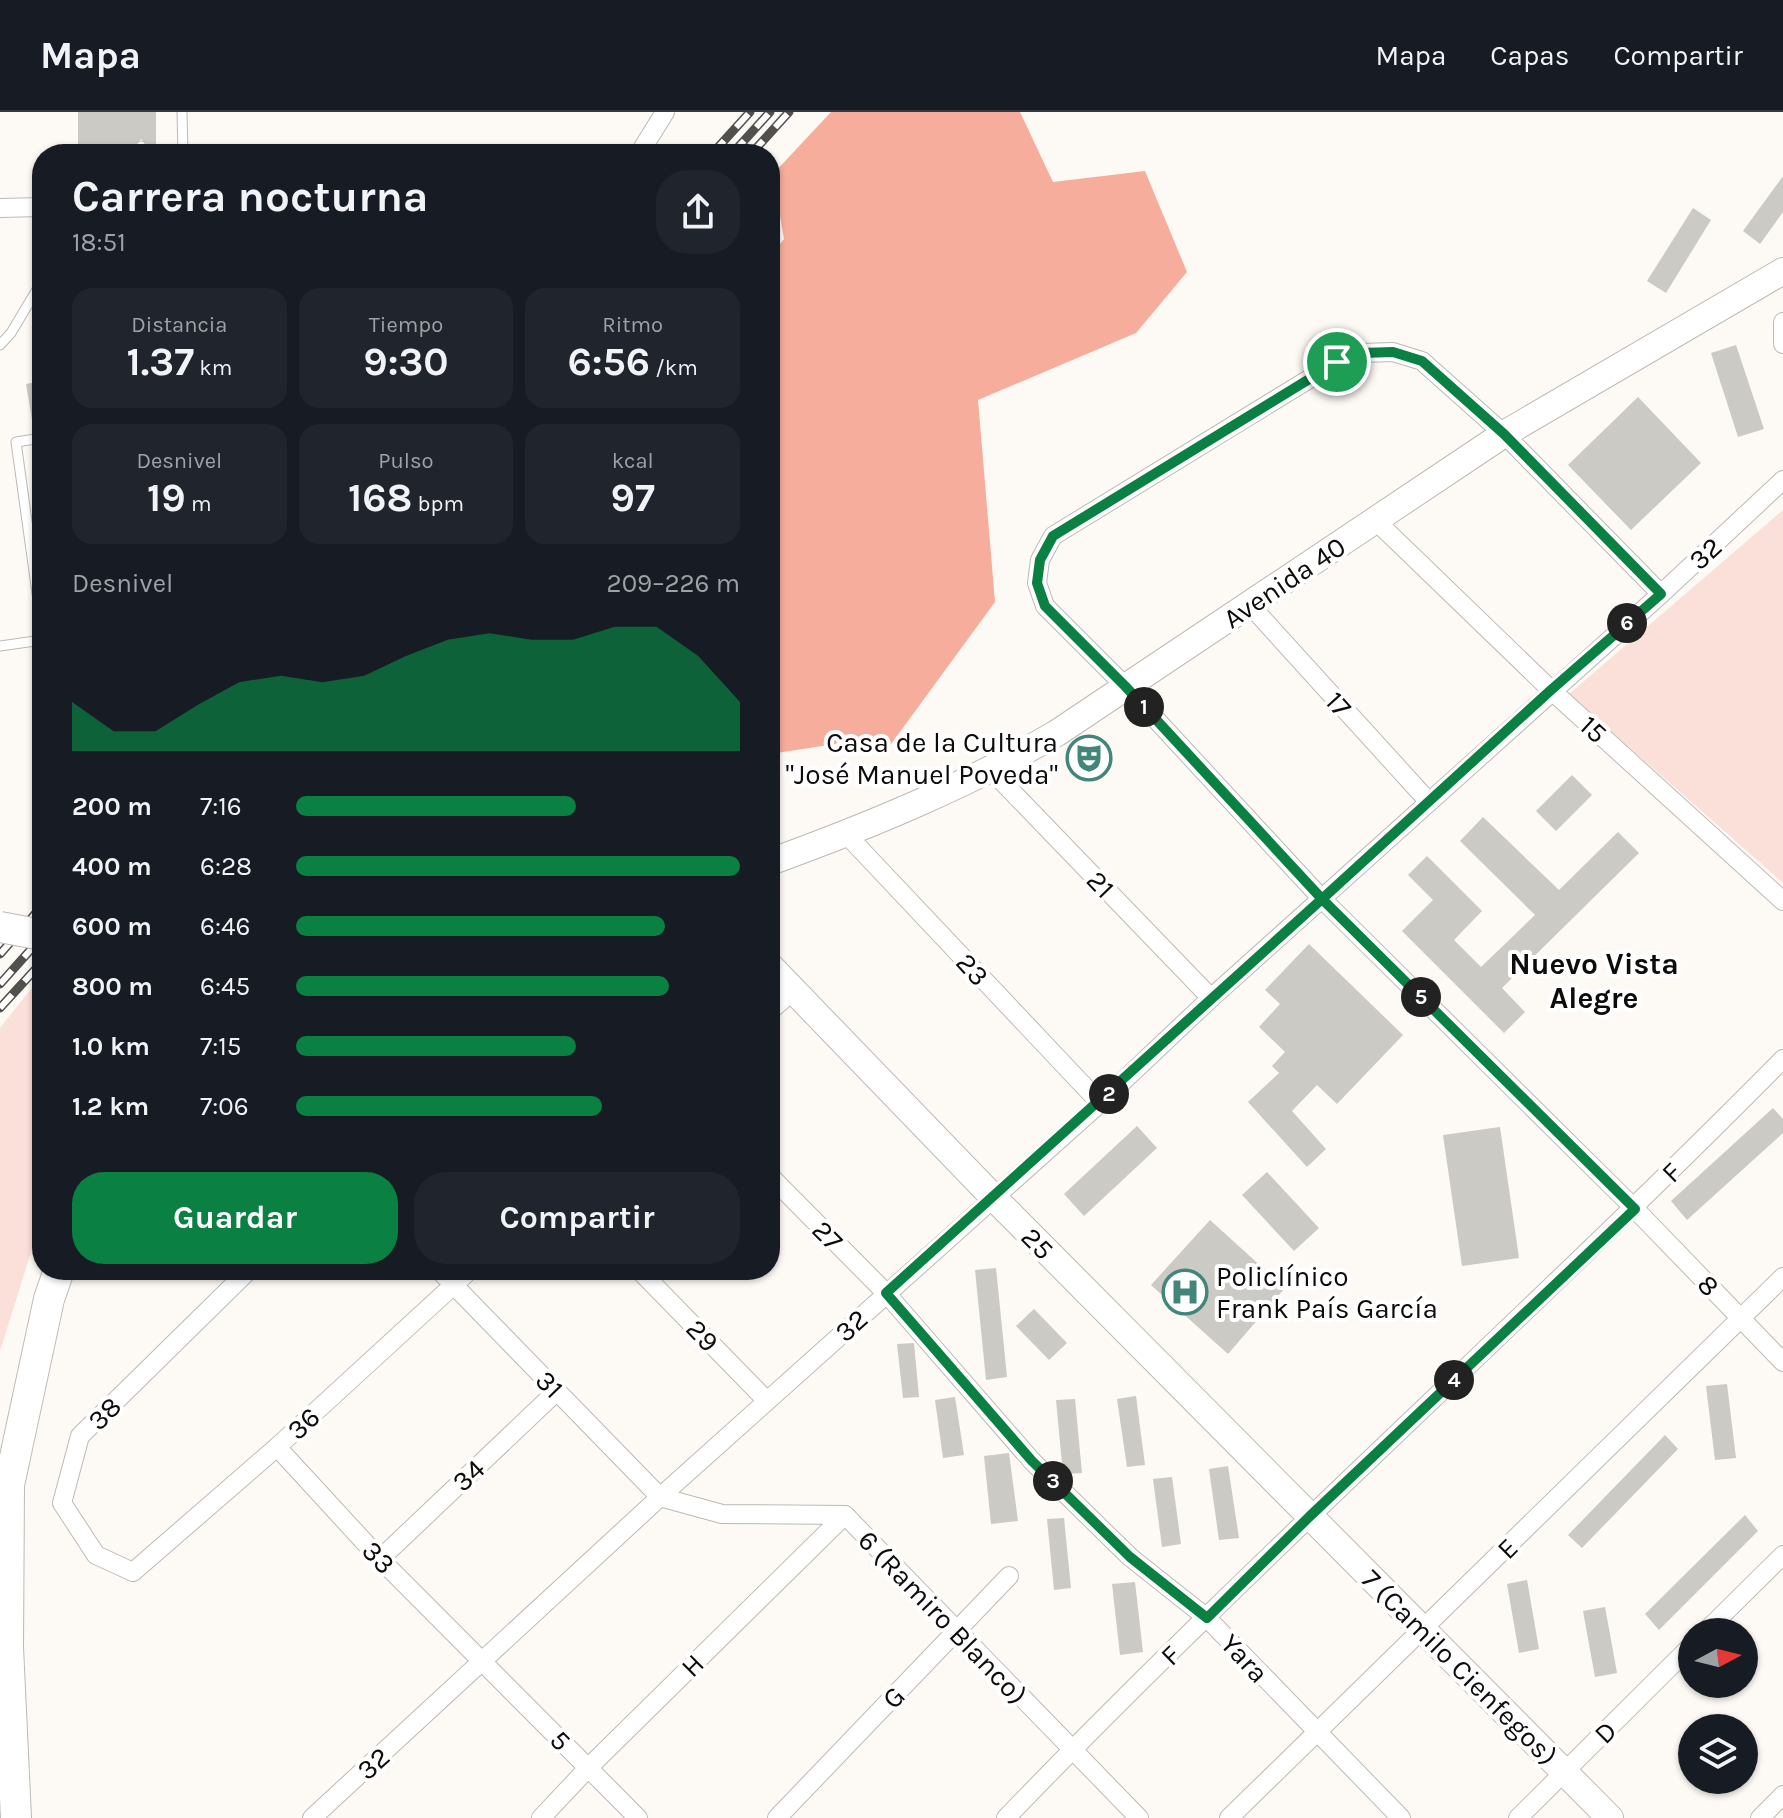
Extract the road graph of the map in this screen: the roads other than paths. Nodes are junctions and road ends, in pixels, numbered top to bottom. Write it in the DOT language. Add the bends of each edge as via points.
graph roads {
  1 [pos="182,112"];
  2 [pos="665,112"];
  3 [pos="183,144"];
  4 [pos="645,144"];
  5 [pos="32,207"];
  6 [pos="0,208"];
  7 [pos="1783,271"];
  8 [pos="32,298"];
  9 [pos="1783,322"];
  10 [pos="1783,344"];
  11 [pos="0,345"];
  12 [pos="1504,434"];
  13 [pos="32,440"];
  14 [pos="1783,480"];
  15 [pos="1375,520"];
  16 [pos="32,557"];
  17 [pos="1661,594"];
  18 [pos="1250,605"];
  19 [pos="32,641"];
  20 [pos="0,646"];
  21 [pos="1125,686"];
  22 [pos="1551,690"];
  23 [pos="992,771"];
  24 [pos="1429,802"];
  25 [pos="846,834"];
  26 [pos="780,858"];
  27 [pos="1322,899"];
  28 [pos="1783,901"];
  29 [pos="0,927"];
  30 [pos="32,933"];
  31 [pos="780,976"];
  32 [pos="794,990"];
  33 [pos="1211,998"];
  34 [pos="780,1002"];
  35 [pos="1783,1059"];
  36 [pos="1100,1103"];
  37 [pos="780,1186"];
  38 [pos="994,1198"];
  39 [pos="1635,1209"];
  40 [pos="1783,1277"];
  41 [pos="56,1280"];
  42 [pos="239,1280"];
  43 [pos="449,1280"];
  44 [pos="459,1280"];
  45 [pos="649,1280"];
  46 [pos="454,1285"];
  47 [pos="886,1293"];
  48 [pos="1740,1317"];
  49 [pos="1783,1362"];
  50 [pos="557,1391"];
  51 [pos="767,1401"];
  52 [pos="277,1447"];
  53 [pos="660,1497"];
  54 [pos="845,1515"];
  55 [pos="1309,1517"];
  56 [pos="1783,1555"];
  57 [pos="380,1559"];
  58 [pos="133,1572"];
  59 [pos="1009,1576"];
  60 [pos="1207,1618"];
  61 [pos="1719,1618"];
  62 [pos="1425,1629"];
  63 [pos="956,1632"];
  64 [pos="1678,1659"];
  65 [pos="484,1663"];
  66 [pos="1317,1734"];
  67 [pos="1072,1749"];
  68 [pos="589,1767"];
  69 [pos="1564,1773"];
  70 [pos="15,1778"];
  71 [pos="1783,1795"];
  72 [pos="16,1818"];
  73 [pos="26,1818"];
  74 [pos="312,1818"];
  75 [pos="541,1818"];
  76 [pos="638,1818"];
  77 [pos="777,1818"];
  78 [pos="1006,1818"];
  79 [pos="1139,1818"];
  80 [pos="1229,1818"];
  81 [pos="1401,1818"];
  82 [pos="1518,1818"];
  83 [pos="1610,1818"];
  84 [pos="1760,1818"];
  1 -- 3 [label="lane"];
  2 -- 4 [label="street"];
  5 -- 6 [label="street"];
  7 -- 12 [label="street, Avenida 40"];
  8 -- 11 [label="lane"];
  9 -- 10 [label="street"];
  12 -- 15 [label="street, Avenida 40"];
  12 -- 17 [label="street"];
  12 -- 21 [label="street, 8" via="1422,361 1408,355 1362,353 1337,362 1053,536 1040,560 1037,583 1045,606"];
  13 -- 16 [label="lane" via="16,442"];
  14 -- 17 [label="street, 32"];
  15 -- 18 [label="street, Avenida 40"];
  15 -- 22 [label="street, 15"];
  17 -- 22 [label="street, 32"];
  18 -- 21 [label="street, Avenida 40"];
  18 -- 24 [label="street, 17"];
  19 -- 20 [label="lane"];
  21 -- 23 [label="street, Avenida 40"];
  21 -- 27 [label="street, 8"];
  22 -- 24 [label="street, 32"];
  22 -- 28 [label="street, 15"];
  23 -- 25 [label="street, Avenida 40"];
  23 -- 33 [label="street, 21"];
  24 -- 27 [label="street, 32"];
  25 -- 26 [label="street, Avenida 40"];
  25 -- 36 [label="street, 23"];
  27 -- 33 [label="street, 32"];
  27 -- 39 [label="street, 8"];
  29 -- 30 [label="main road, bridge"];
  31 -- 32 [label="street, 25"];
  32 -- 34 [label="street"];
  32 -- 38 [label="street, 25"];
  33 -- 36 [label="street, 32"];
  35 -- 39 [label="street, F"];
  36 -- 38 [label="street, 32"];
  37 -- 47 [label="street, 27"];
  38 -- 47 [label="street, 32"];
  38 -- 55 [label="street, 25"];
  39 -- 48 [label="street, 8"];
  39 -- 55 [label="street, F"];
  40 -- 48 [label="street, E"];
  41 -- 70 [label="main road" via="9,1485 8,1647"];
  42 -- 58 [label="street, 38" via="80,1436 62,1503 96,1555"];
  43 -- 46 [label="street, 31"];
  44 -- 46 [label="street, 36"];
  45 -- 51 [label="street, 29"];
  46 -- 50 [label="street, 31"];
  46 -- 52 [label="street, 36"];
  47 -- 51 [label="street, 32"];
  47 -- 60 [label="street, Yara" via="1032,1461 1130,1557"];
  48 -- 49 [label="street, 8"];
  48 -- 62 [label="street, E"];
  50 -- 53 [label="street, 31"];
  50 -- 57 [label="street, 34"];
  51 -- 53 [label="street, 32"];
  52 -- 57 [label="street, 33"];
  52 -- 58 [label="street, 36"];
  53 -- 54 [label="street, 6 (Ramiro Blanco)" via="722,1514"];
  53 -- 65 [label="street, 32"];
  54 -- 63 [label="street, 6 (Ramiro Blanco)"];
  54 -- 68 [label="street, H"];
  55 -- 60 [label="street, F"];
  55 -- 62 [label="street, 7 (Camilo Cienfegos)"];
  56 -- 61 [label="street"];
  57 -- 65 [label="street, 33"];
  59 -- 63 [label="street, G"];
  60 -- 66 [label="street, Yara"];
  60 -- 67 [label="street, F"];
  62 -- 66 [label="street, E"];
  62 -- 69 [label="street, 7 (Camilo Cienfegos)"];
  63 -- 67 [label="street, 6 (Ramiro Blanco)"];
  63 -- 77 [label="street, G"];
  64 -- 69 [label="street, D"];
  65 -- 68 [label="street, 5"];
  65 -- 74 [label="street, 32"];
  66 -- 80 [label="street, E"];
  66 -- 81 [label="street, Yara"];
  67 -- 78 [label="street, F"];
  67 -- 79 [label="street, 6 (Ramiro Blanco)"];
  68 -- 75 [label="street, H"];
  68 -- 76 [label="street, 5"];
  69 -- 82 [label="street, D"];
  69 -- 83 [label="street, 7 (Camilo Cienfegos)"];
  70 -- 72 [label="main road"];
  70 -- 73 [label="main road"];
  71 -- 84 [label="street"];
}
